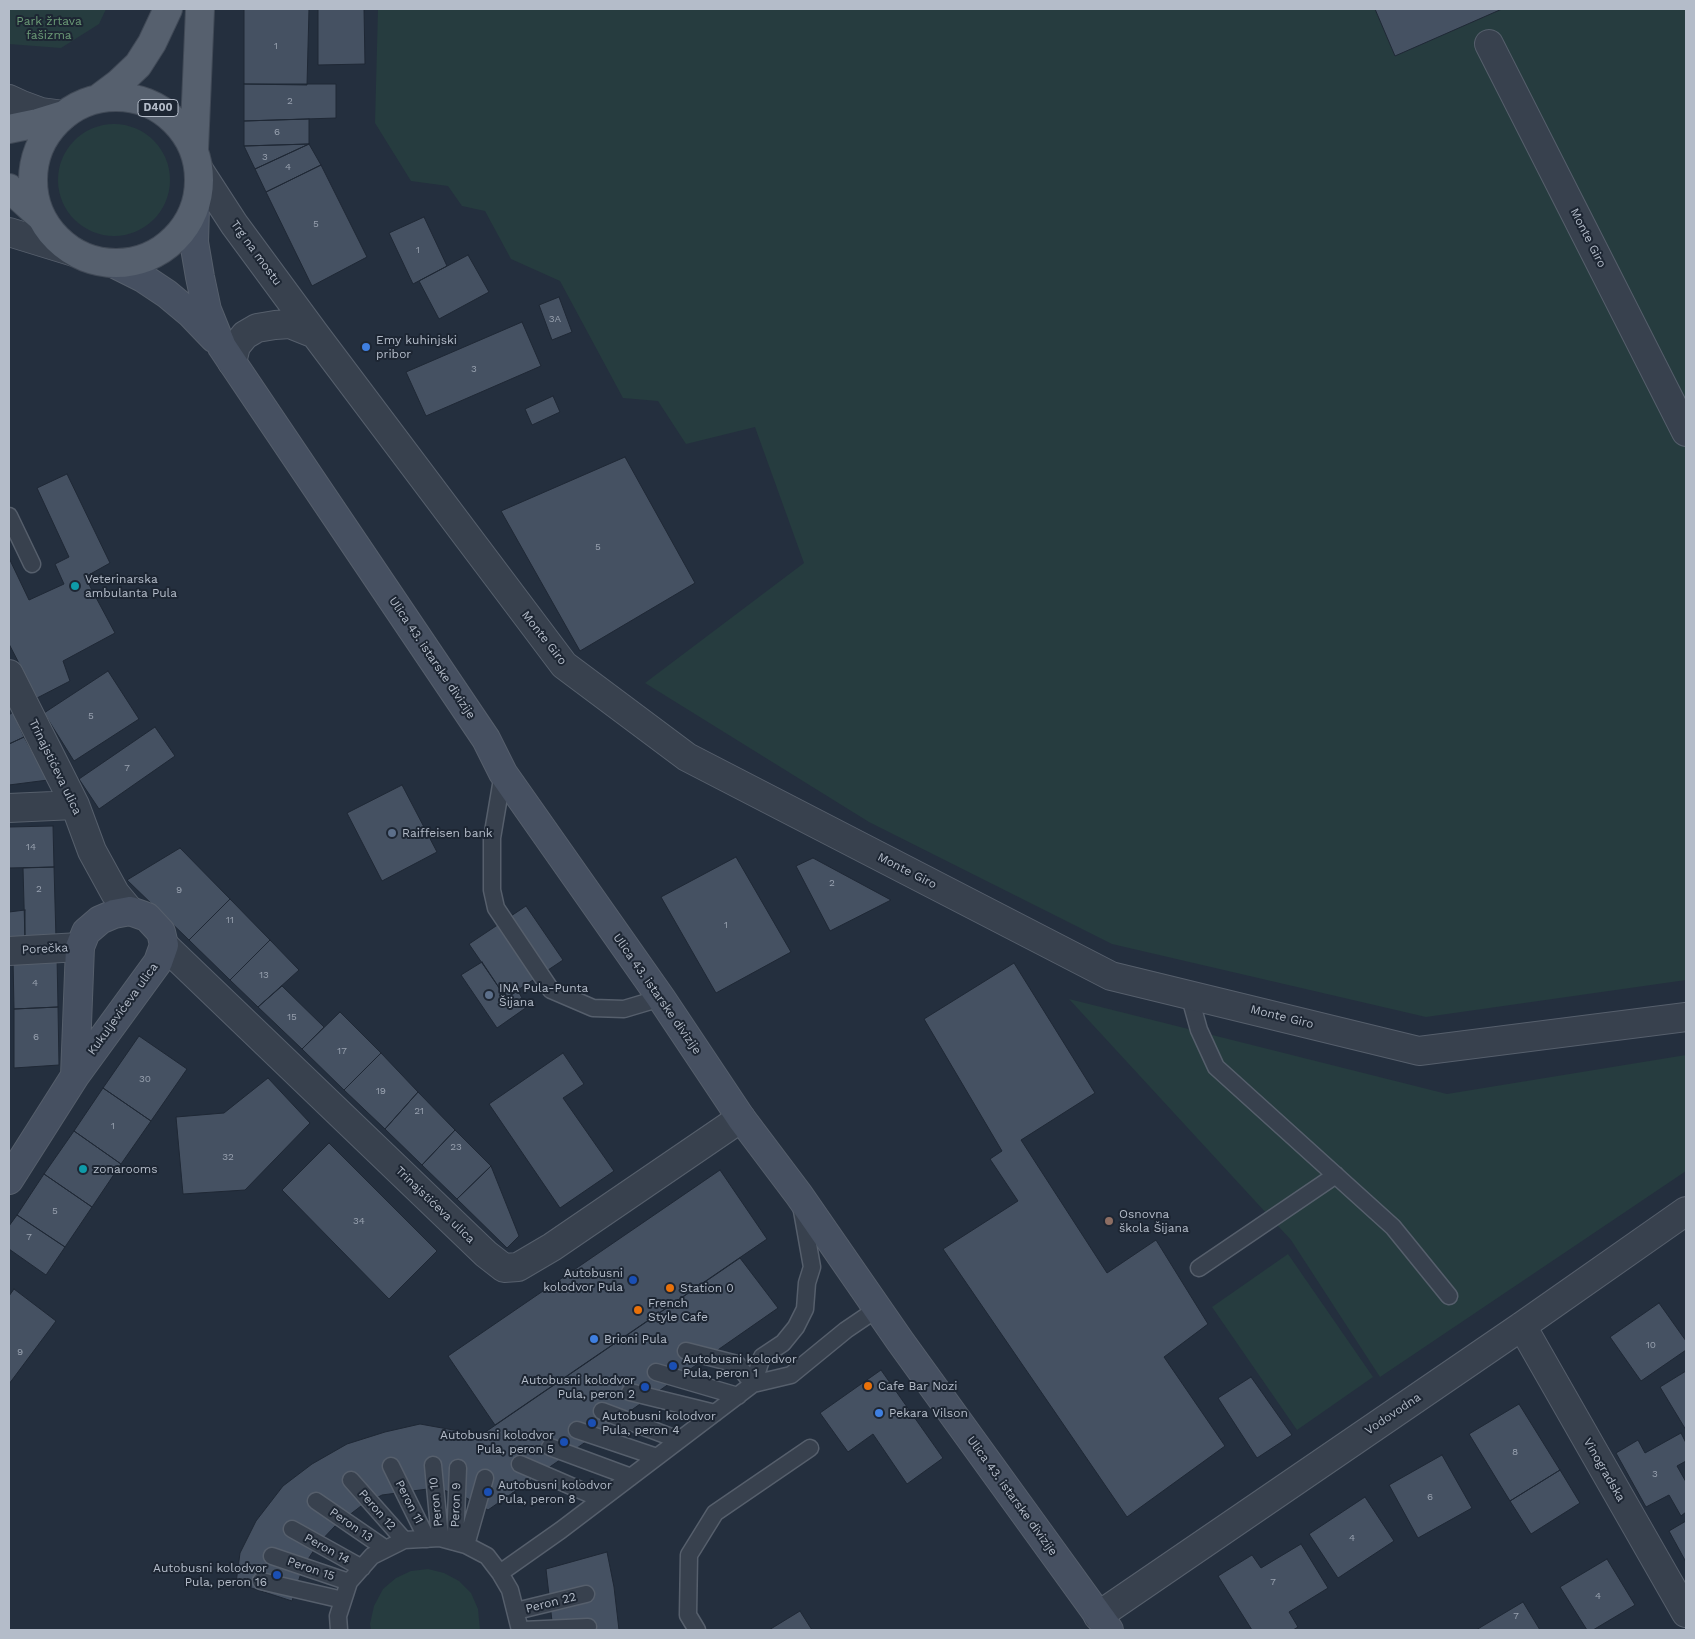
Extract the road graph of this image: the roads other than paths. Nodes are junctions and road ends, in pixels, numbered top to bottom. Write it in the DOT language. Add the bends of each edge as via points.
graph roads {
  1 [pos="168,9"];
  2 [pos="200,9"];
  3 [pos="1489,44"];
  4 [pos="9,98"];
  5 [pos="99,98"];
  6 [pos="64,115"];
  7 [pos="9,129"];
  8 [pos="196,160"];
  9 [pos="9,188"];
  10 [pos="195,208"];
  11 [pos="42,217"];
  12 [pos="9,232"];
  13 [pos="74,252"];
  14 [pos="113,263"];
  15 [pos="316,334"];
  16 [pos="227,354"];
  17 [pos="1686,432"];
  18 [pos="9,516"];
  19 [pos="32,564"];
  20 [pos="9,674"];
  21 [pos="503,773"];
  22 [pos="76,806"];
  23 [pos="9,808"];
  24 [pos="130,911"];
  25 [pos="164,945"];
  26 [pos="80,947"];
  27 [pos="9,951"];
  28 [pos="1189,994"];
  29 [pos="661,998"];
  30 [pos="1686,1017"];
  31 [pos="75,1076"];
  32 [pos="742,1118"];
  33 [pos="1336,1175"];
  34 [pos="9,1180"];
  35 [pos="799,1195"];
  36 [pos="1686,1211"];
  37 [pos="1199,1268"];
  38 [pos="1449,1296"];
  39 [pos="877,1309"];
  40 [pos="1522,1326"];
  41 [pos="686,1351"];
  42 [pos="656,1372"];
  43 [pos="753,1384"];
  44 [pos="630,1392"];
  45 [pos="738,1396"];
  46 [pos="602,1411"];
  47 [pos="715,1413"];
  48 [pos="577,1430"];
  49 [pos="679,1440"];
  50 [pos="550,1447"];
  51 [pos="810,1448"];
  52 [pos="657,1457"];
  53 [pos="520,1464"];
  54 [pos="432,1465"];
  55 [pos="391,1466"];
  56 [pos="458,1468"];
  57 [pos="631,1477"];
  58 [pos="486,1478"];
  59 [pos="351,1480"];
  60 [pos="601,1499"];
  61 [pos="316,1501"];
  62 [pos="292,1530"];
  63 [pos="404,1540"];
  64 [pos="447,1541"];
  65 [pos="386,1549"];
  66 [pos="272,1556"];
  67 [pos="362,1568"];
  68 [pos="500,1572"];
  69 [pos="261,1581"];
  70 [pos="349,1582"];
  71 [pos="586,1594"];
  72 [pos="343,1600"];
  73 [pos="516,1611"];
  74 [pos="1686,1613"];
  75 [pos="1104,1623"];
  76 [pos="1686,1624"];
  77 [pos="588,1627"];
  78 [pos="339,1630"];
  79 [pos="522,1630"];
  80 [pos="696,1630"];
  81 [pos="1677,1630"];
  1 -- 5 [label="main road, Trg na mostu / D400" via="138,65"];
  2 -- 8 [label="main road, Trg na mostu / D400"];
  3 -- 17 [label="street, Monte Giro"];
  4 -- 6 [label="street" via="41,112"];
  5 -- 6 [label="main road, Trg na mostu / D400" via="80,104"];
  5 -- 8 [label="main road, Trg na mostu / D400" via="123,96 145,101 166,112 182,129"];
  6 -- 7 [label="main road, Trg na mostu / D400"];
  6 -- 11 [label="main road, Trg na mostu / D400" via="45,136 35,162 34,190"];
  8 -- 10 [label="main road, Trg na mostu / D400" via="199,189"];
  8 -- 15 [label="street, Trg na mostu" via="234,224"];
  9 -- 11 [label="main road, Trg na mostu / D400"];
  10 -- 14 [label="main road, Trg na mostu / D400" via="182,231 163,249 139,260"];
  10 -- 16 [label="main road, Ulica 43. istarske divizije" via="194,242 207,310"];
  11 -- 13 [label="main road, Trg na mostu / D400" via="56,237"];
  12 -- 13 [label="street"];
  13 -- 14 [label="main road, Trg na mostu / D400" via="93,260"];
  14 -- 16 [label="main road, Ulica 43. istarske divizije" via="167,294 191,314"];
  15 -- 16 [label="street" via="290,324 257,328 245,335"];
  15 -- 28 [label="street, Monte Giro" via="564,665 687,757 1111,976"];
  16 -- 21 [label="main road, Ulica 43. istarske divizije" via="486,739"];
  18 -- 19 [label="lane"];
  20 -- 22 [label="street, Trinajstićeva ulica"];
  21 -- 29 [label="main road, Ulica 43. istarske divizije"];
  21 -- 29 [label="lane" via="492,838 492,890 496,908 551,990 593,1008 624,1009"];
  22 -- 23 [label="street"];
  22 -- 24 [label="street, Trinajstićeva ulica" via="92,851 115,893"];
  24 -- 25 [label="main road" via="147,917 161,932"];
  24 -- 26 [label="main road, Kukuljevićeva ulica" via="100,920 86,932"];
  25 -- 31 [label="main road, Kukuljevićeva ulica" via="158,962"];
  25 -- 32 [label="street, Trinajstićeva ulica" via="504,1268 518,1267 552,1247"];
  26 -- 27 [label="street, Porečka"];
  26 -- 31 [label="main road, Kukuljevićeva ulica"];
  28 -- 30 [label="street, Monte Giro" via="1419,1050"];
  28 -- 33 [label="lane" via="1199,1030 1216,1067"];
  29 -- 32 [label="main road, Ulica 43. istarske divizije"];
  31 -- 34 [label="main road, Kukuljevićeva ulica"];
  32 -- 35 [label="main road, Ulica 43. istarske divizije"];
  33 -- 37 [label="lane"];
  33 -- 38 [label="lane" via="1393,1227"];
  35 -- 39 [label="main road, Ulica 43. istarske divizije"];
  35 -- 43 [label="lane" via="812,1267 806,1309 783,1343 762,1357"];
  36 -- 40 [label="street, Vodovodna"];
  39 -- 43 [label="lane" via="791,1374"];
  39 -- 75 [label="main road, Ulica 43. istarske divizije"];
  40 -- 74 [label="street, Vinogradska"];
  40 -- 75 [label="street, Vodovodna"];
  41 -- 43 [label="lane" via="737,1364"];
  42 -- 45 [label="lane"];
  43 -- 45 [label="lane"];
  44 -- 47 [label="lane"];
  45 -- 47 [label="lane"];
  46 -- 49 [label="lane"];
  47 -- 49 [label="lane"];
  48 -- 52 [label="lane"];
  49 -- 52 [label="lane"];
  50 -- 57 [label="lane"];
  51 -- 80 [label="lane" via="716,1513 689,1555 688,1614"];
  52 -- 57 [label="lane"];
  53 -- 60 [label="lane"];
  54 -- 64 [label="lane, Peron 10"];
  55 -- 64 [label="lane, Peron 11"];
  56 -- 64 [label="lane, Peron 9"];
  57 -- 60 [label="lane"];
  58 -- 64 [label="lane"];
  59 -- 63 [label="lane, Peron 12"];
  60 -- 68 [label="lane"];
  61 -- 65 [label="lane, Peron 13"];
  62 -- 67 [label="lane, Peron 14"];
  63 -- 64 [label="lane"];
  63 -- 65 [label="lane"];
  64 -- 68 [label="lane" via="487,1556"];
  65 -- 67 [label="lane" via="372,1556"];
  66 -- 70 [label="lane, Peron 15"];
  67 -- 70 [label="lane"];
  68 -- 73 [label="lane"];
  69 -- 72 [label="lane"];
  70 -- 72 [label="lane"];
  71 -- 73 [label="lane, Peron 22"];
  72 -- 78 [label="lane" via="338,1616"];
  73 -- 79 [label="lane"];
  76 -- 81 [label="street"];
  77 -- 79 [label="lane"];
}
